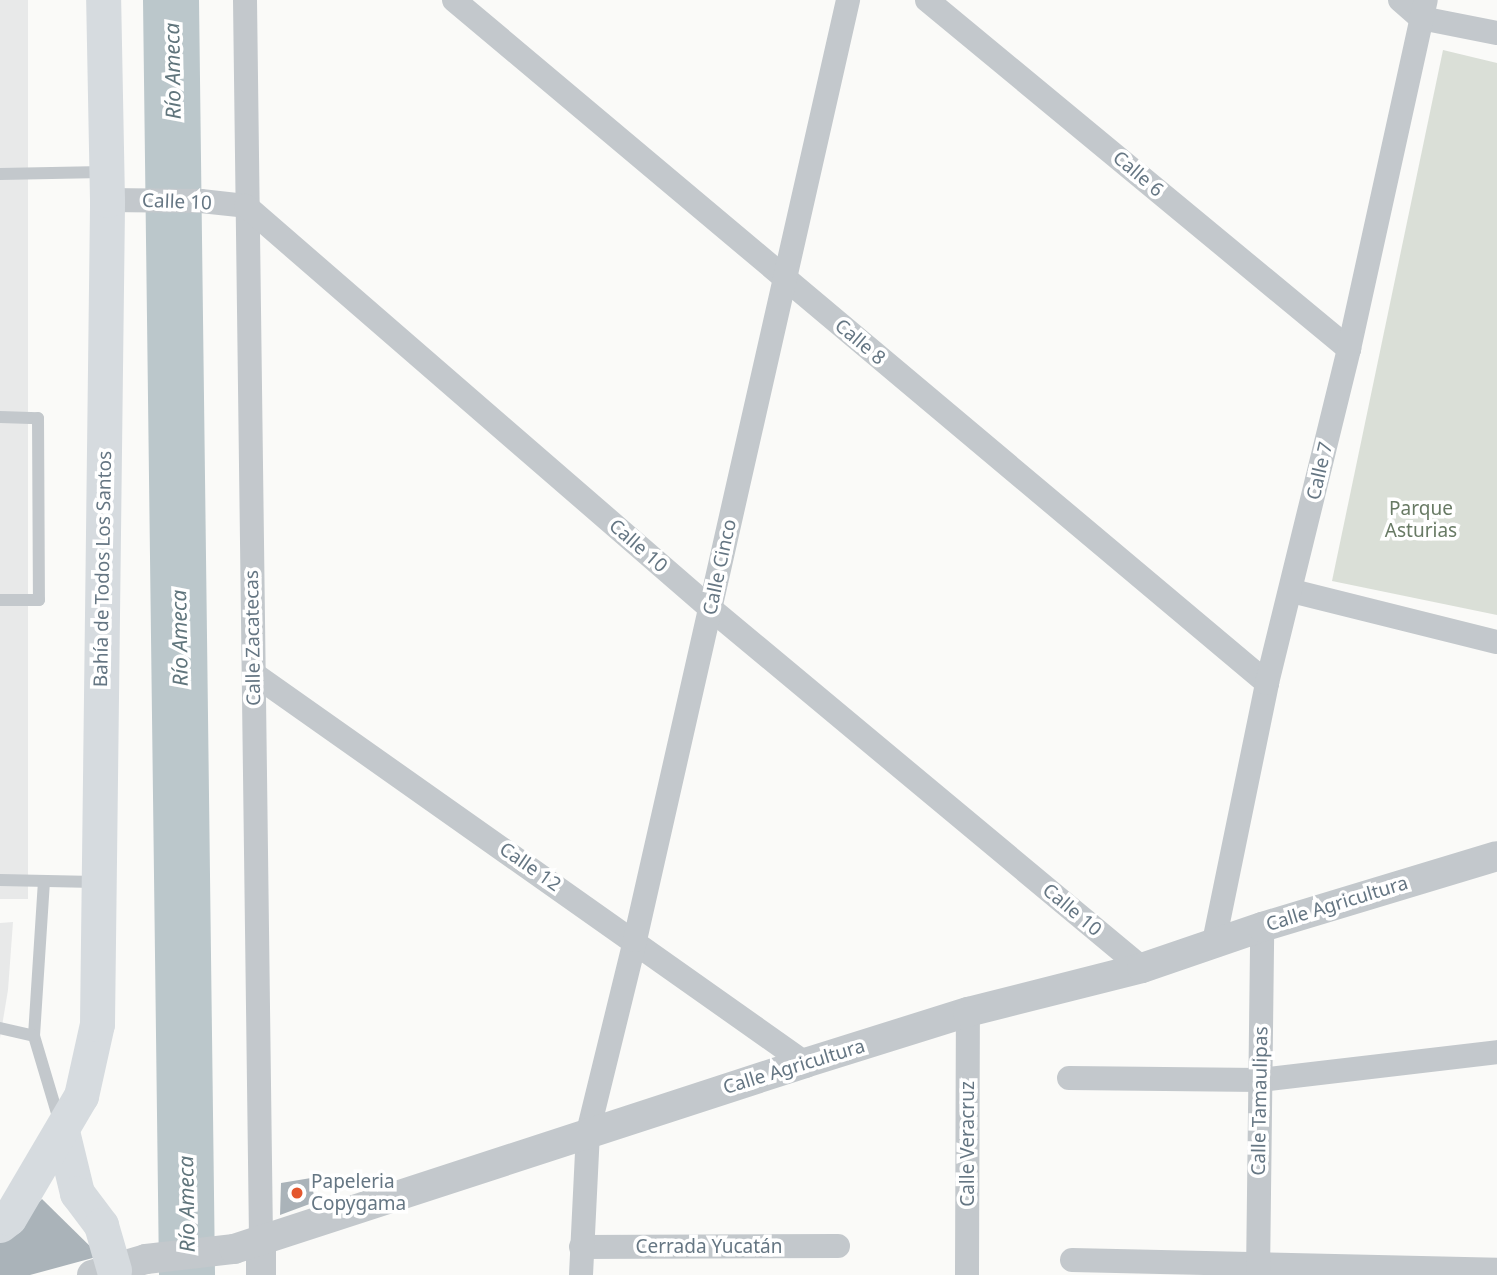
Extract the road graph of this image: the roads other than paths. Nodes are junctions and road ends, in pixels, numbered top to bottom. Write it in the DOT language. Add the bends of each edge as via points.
graph roads {
  1 [pos="103,0"];
  2 [pos="454,0"];
  3 [pos="848,0"];
  4 [pos="927,0"];
  5 [pos="1400,0"];
  6 [pos="246,5"];
  7 [pos="1423,9"];
  8 [pos="1497,33"];
  9 [pos="0,174"];
  10 [pos="115,191"];
  11 [pos="247,206"];
  12 [pos="783,278"];
  13 [pos="1349,349"];
  14 [pos="0,417"];
  15 [pos="1292,591"];
  16 [pos="0,600"];
  17 [pos="711,609"];
  18 [pos="1497,642"];
  19 [pos="254,674"];
  20 [pos="1267,682"];
  21 [pos="1497,856"];
  22 [pos="0,880"];
  23 [pos="44,881"];
  24 [pos="99,882"];
  25 [pos="1262,927"];
  26 [pos="635,940"];
  27 [pos="1214,943"];
  28 [pos="1142,968"];
  29 [pos="968,1013"];
  30 [pos="0,1028"];
  31 [pos="34,1036"];
  32 [pos="1497,1052"];
  33 [pos="805,1063"];
  34 [pos="1069,1078"];
  35 [pos="1260,1080"];
  36 [pos="62,1131"];
  37 [pos="588,1132"];
  38 [pos="0,1225"];
  39 [pos="247,1245"];
  40 [pos="838,1246"];
  41 [pos="581,1247"];
  42 [pos="1072,1260"];
  43 [pos="1497,1270"];
  44 [pos="1258,1271"];
  45 [pos="107,1273"];
  46 [pos="261,1275"];
  47 [pos="581,1275"];
  48 [pos="967,1275"];
  1 -- 10 [label="main road, Bahía de Todos Los Santos"];
  2 -- 12 [label="street, Calle 8"];
  3 -- 12 [label="street, Calle Cinco"];
  4 -- 13 [label="street, Calle 6"];
  5 -- 7 [label="street"];
  6 -- 11 [label="street, Calle Zacatecas"];
  7 -- 8 [label="street"];
  7 -- 13 [label="street, Calle 7"];
  9 -- 10 [label="lane"];
  10 -- 11 [label="street, Calle 10"];
  10 -- 24 [label="main road, Bahía de Todos Los Santos"];
  11 -- 17 [label="street, Calle 10"];
  11 -- 19 [label="street, Calle Zacatecas"];
  12 -- 17 [label="street, Calle Cinco"];
  12 -- 20 [label="street, Calle 8"];
  13 -- 15 [label="street, Calle 7"];
  14 -- 16 [label="lane" via="38,418 39,572 39,600"];
  15 -- 18 [label="street"];
  15 -- 20 [label="street, Calle 7"];
  17 -- 26 [label="street, Calle Cinco"];
  17 -- 28 [label="street, Calle 10"];
  19 -- 26 [label="street, Calle 12"];
  19 -- 39 [label="street, Calle Zacatecas"];
  20 -- 27 [label="street, Calle 7"];
  21 -- 25 [label="street, Calle Agricultura"];
  22 -- 23 [label="lane"];
  23 -- 24 [label="lane"];
  23 -- 31 [label="lane"];
  24 -- 36 [label="main road, Bahía de Todos Los Santos" via="97,1024 81,1096"];
  25 -- 27 [label="street, Calle Agricultura"];
  25 -- 35 [label="street, Calle Tamaulipas"];
  26 -- 33 [label="street, Calle 12"];
  26 -- 37 [label="street, Calle Cinco"];
  27 -- 28 [label="street, Calle Agricultura"];
  28 -- 29 [label="street, Calle Agricultura"];
  29 -- 33 [label="street, Calle Agricultura"];
  29 -- 48 [label="street, Calle Veracruz"];
  30 -- 31 [label="lane"];
  31 -- 36 [label="lane"];
  32 -- 35 [label="street"];
  33 -- 37 [label="street, Calle Agricultura"];
  34 -- 35 [label="street"];
  35 -- 44 [label="street, Calle Tamaulipas"];
  36 -- 38 [label="main road, Bahía de Todos Los Santos" via="9,1218"];
  36 -- 45 [label="main road" via="77,1193 101,1225"];
  37 -- 39 [label="street, Calle Agricultura"];
  37 -- 41 [label="street, Calle Cinco"];
  39 -- 45 [label="street, Calle Agricultura" via="146,1259"];
  39 -- 46 [label="street, Calle Zacatecas"];
  40 -- 41 [label="street, Cerrada Yucatán"];
  41 -- 47 [label="street, Calle Cinco"];
  42 -- 44 [label="street"];
  43 -- 44 [label="street"];
}
